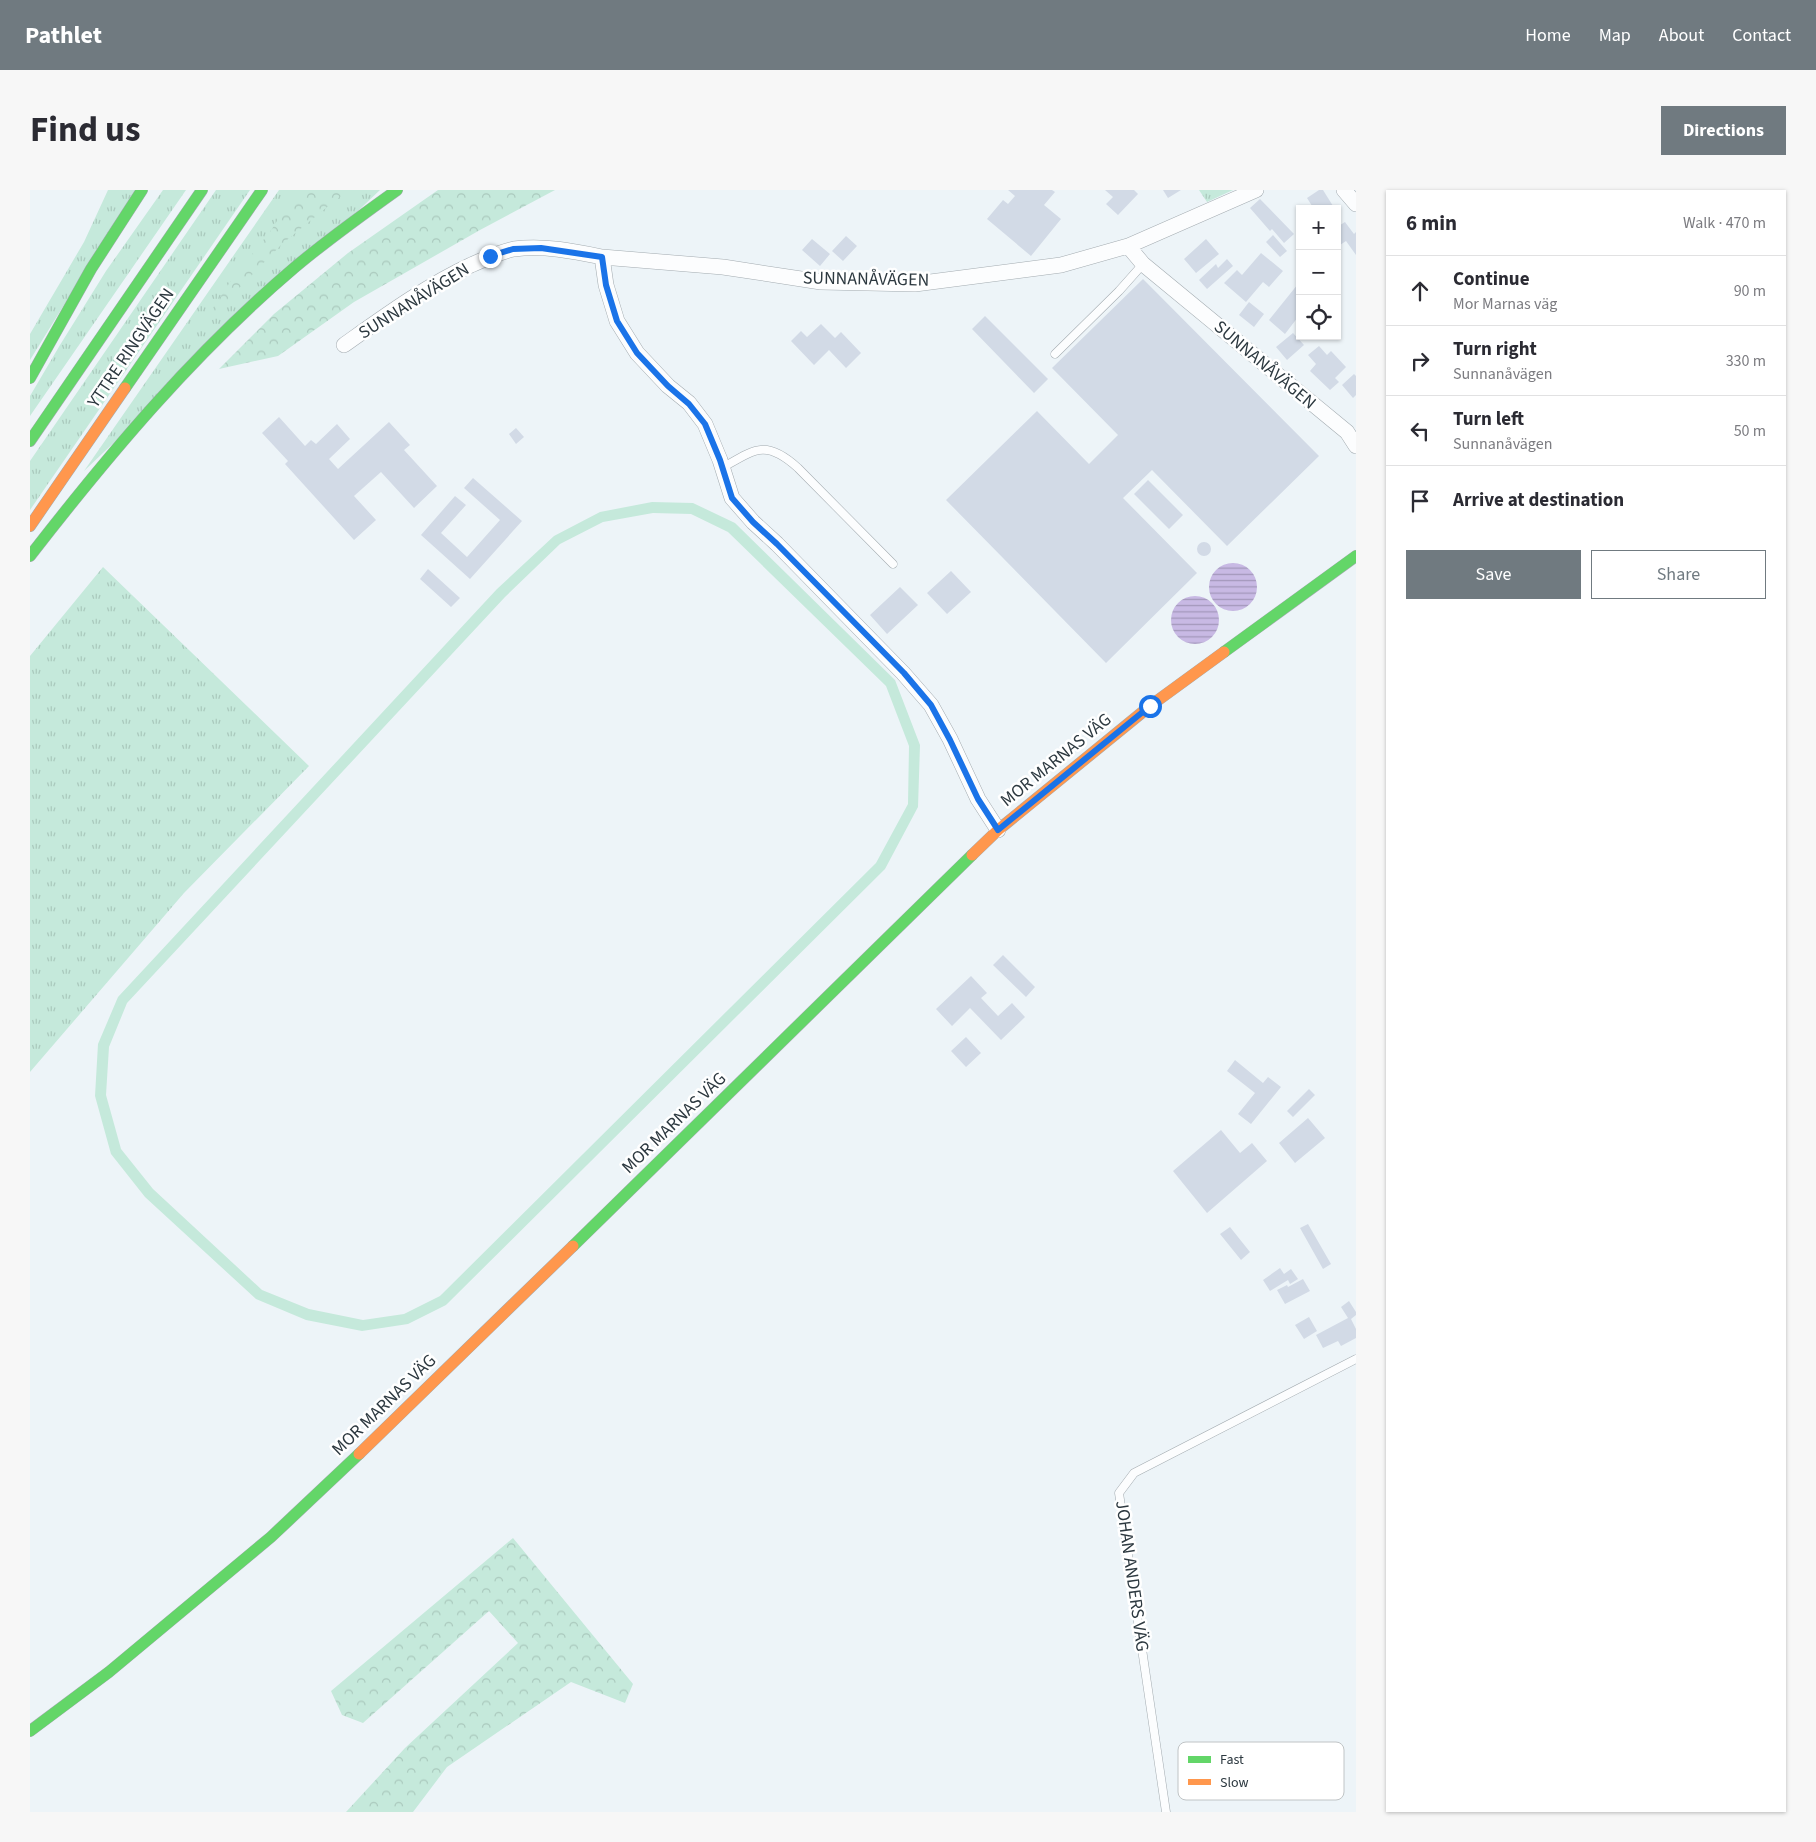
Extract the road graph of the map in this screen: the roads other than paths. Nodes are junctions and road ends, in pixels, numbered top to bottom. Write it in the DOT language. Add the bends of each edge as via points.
graph roads {
  1 [pos="142,190"];
  2 [pos="155,190"];
  3 [pos="202,190"];
  4 [pos="262,190"];
  5 [pos="397,190"];
  6 [pos="1256,190"];
  7 [pos="1344,190"];
  8 [pos="1356,204"];
  9 [pos="1128,246"];
  10 [pos="602,257"];
  11 [pos="1143,264"];
  12 [pos="73,304"];
  13 [pos="344,345"];
  14 [pos="1055,354"];
  15 [pos="30,378"];
  16 [pos="30,441"];
  17 [pos="1356,446"];
  18 [pos="722,468"];
  19 [pos="30,526"];
  20 [pos="30,556"];
  21 [pos="1356,556"];
  22 [pos="893,564"];
  23 [pos="998,830"];
  24 [pos="1356,1359"];
  25 [pos="30,1731"];
  26 [pos="1166,1812"];
  1 -- 12 [label="main road" via="91,269"];
  2 -- 12 [label="main road"];
  3 -- 16 [label="main road, YTTRE RINGVÄGEN"];
  4 -- 19 [label="main road, YTTRE RINGVÄGEN"];
  5 -- 20 [label="main road" via="287,275 228,329 119,446"];
  6 -- 9 [label="street, SUNNANÅVÄGEN"];
  7 -- 8 [label="street"];
  9 -- 10 [label="street, SUNNANÅVÄGEN" via="1061,265 915,284 821,282 723,267"];
  9 -- 11 [label="street, SUNNANÅVÄGEN"];
  10 -- 13 [label="street, SUNNANÅVÄGEN" via="541,248 513,249 490,256 416,296"];
  10 -- 18 [label="street" via="617,321 637,353 705,424"];
  11 -- 14 [label="lane"];
  11 -- 17 [label="street, SUNNANÅVÄGEN" via="1347,432"];
  12 -- 15 [label="main road"];
  18 -- 22 [label="lane" via="757,450 774,450 798,468"];
  18 -- 23 [label="street" via="732,498 753,522 904,673 931,705 978,799"];
  21 -- 23 [label="main road, MOR MARNAS VÄG" via="1150,706"];
  23 -- 25 [label="main road, MOR MARNAS VÄG" via="478,1340 271,1537 109,1672"];
  24 -- 26 [label="lane, JOHAN ANDERS VÄG" via="1134,1473 1119,1493"];
}
